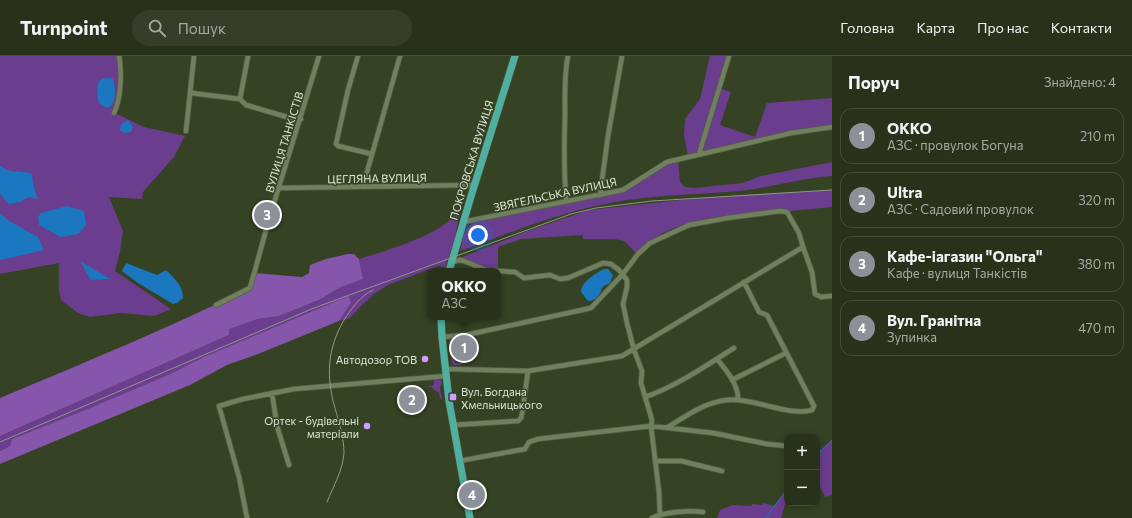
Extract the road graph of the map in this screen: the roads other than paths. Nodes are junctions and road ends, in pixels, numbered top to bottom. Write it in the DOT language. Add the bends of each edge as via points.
graph roads {
  1 [pos="119,56"];
  2 [pos="194,56"];
  3 [pos="248,56"];
  4 [pos="319,56"];
  5 [pos="358,56"];
  6 [pos="400,56"];
  7 [pos="515,56"];
  8 [pos="568,56"];
  9 [pos="622,56"];
  10 [pos="729,56"];
  11 [pos="191,92"];
  12 [pos="240,99"];
  13 [pos="114,113"];
  14 [pos="301,119"];
  15 [pos="832,127"];
  16 [pos="186,131"];
  17 [pos="372,154"];
  18 [pos="699,154"];
  19 [pos="474,185"];
  20 [pos="363,186"];
  21 [pos="280,188"];
  22 [pos="600,195"];
  23 [pos="566,201"];
  24 [pos="464,222"];
  25 [pos="802,247"];
  26 [pos="452,262"];
  27 [pos="450,268"];
  28 [pos="481,268"];
  29 [pos="501,271"];
  30 [pos="623,274"];
  31 [pos="744,282"];
  32 [pos="832,296"];
  33 [pos="216,305"];
  34 [pos="441,320"];
  35 [pos="442,337"];
  36 [pos="734,348"];
  37 [pos="634,350"];
  38 [pos="786,353"];
  39 [pos="717,359"];
  40 [pos="528,371"];
  41 [pos="445,372"];
  42 [pos="732,380"];
  43 [pos="272,393"];
  44 [pos="645,397"];
  45 [pos="738,400"];
  46 [pos="453,425"];
  47 [pos="651,426"];
  48 [pos="668,427"];
  49 [pos="784,446"];
  50 [pos="459,461"];
  51 [pos="656,461"];
  52 [pos="289,465"];
  53 [pos="722,471"];
  54 [pos="703,512"];
  55 [pos="660,514"];
  56 [pos="247,518"];
  57 [pos="470,518"];
  58 [pos="652,518"];
  1 -- 13 [label="street" via="118,105"];
  2 -- 11 [label="street"];
  3 -- 12 [label="street"];
  4 -- 14 [label="street, ВУЛИЦЯ ТАНКІСТІВ"];
  5 -- 17 [label="street" via="336,144"];
  6 -- 17 [label="street"];
  7 -- 19 [label="highway, ПОКРОВСЬКА ВУЛИЦЯ"];
  8 -- 23 [label="street" via="564,131"];
  9 -- 22 [label="street"];
  10 -- 18 [label="street"];
  11 -- 12 [label="street"];
  11 -- 16 [label="street"];
  12 -- 14 [label="street" via="246,105"];
  14 -- 21 [label="street, ВУЛИЦЯ ТАНКІСТІВ"];
  15 -- 18 [label="street, ЗВЯГЕЛЬСЬКА ВУЛИЦЯ" via="791,133"];
  17 -- 20 [label="street"];
  18 -- 22 [label="street, ЗВЯГЕЛЬСЬКА ВУЛИЦЯ" via="667,162 623,190"];
  19 -- 20 [label="street, ЦЕГЛЯНА ВУЛИЦЯ"];
  19 -- 24 [label="highway, ПОКРОВСЬКА ВУЛИЦЯ"];
  20 -- 21 [label="street, ЦЕГЛЯНА ВУЛИЦЯ"];
  21 -- 33 [label="street, ВУЛИЦЯ ТАНКІСТІВ" via="250,288"];
  22 -- 23 [label="street, ЗВЯГЕЛЬСЬКА ВУЛИЦЯ"];
  23 -- 24 [label="street, ЗВЯГЕЛЬСЬКА ВУЛИЦЯ"];
  24 -- 26 [label="highway, ПОКРОВСЬКА ВУЛИЦЯ"];
  25 -- 30 [label="street" via="799,232 788,212 727,218 689,225 650,243"];
  25 -- 31 [label="street"];
  25 -- 32 [label="street" via="812,272 815,294 821,297"];
  26 -- 27 [label="highway, ПОКРОВСЬКА ВУЛИЦЯ"];
  26 -- 28 [label="street" via="460,260"];
  29 -- 30 [label="street" via="515,272 524,278 550,275 560,279 603,263 612,264"];
  30 -- 35 [label="street" via="591,308 466,335"];
  30 -- 37 [label="street" via="627,280 623,304"];
  31 -- 37 [label="street"];
  31 -- 38 [label="street" via="759,312 767,315"];
  34 -- 35 [label="highway"];
  35 -- 41 [label="highway"];
  36 -- 39 [label="street"];
  37 -- 40 [label="street" via="622,356"];
  37 -- 44 [label="street" via="642,371 641,383"];
  38 -- 42 [label="street"];
  38 -- 45 [label="street" via="814,406 812,410 795,410"];
  39 -- 42 [label="street"];
  39 -- 44 [label="street" via="697,372"];
  40 -- 41 [label="street"];
  40 -- 46 [label="street" via="522,414 518,421"];
  41 -- 43 [label="street"];
  41 -- 46 [label="highway"];
  42 -- 45 [label="street"];
  43 -- 52 [label="street" via="277,426"];
  43 -- 56 [label="street" via="218,406 235,462"];
  44 -- 47 [label="street" via="652,420"];
  45 -- 48 [label="street" via="728,399 709,404"];
  46 -- 50 [label="highway"];
  47 -- 48 [label="street"];
  47 -- 50 [label="street" via="538,439 529,442 525,449"];
  47 -- 51 [label="street"];
  48 -- 49 [label="street"];
  50 -- 57 [label="highway"];
  51 -- 53 [label="street" via="681,461"];
  51 -- 55 [label="street"];
  54 -- 55 [label="street"];
  55 -- 58 [label="street"];
}
